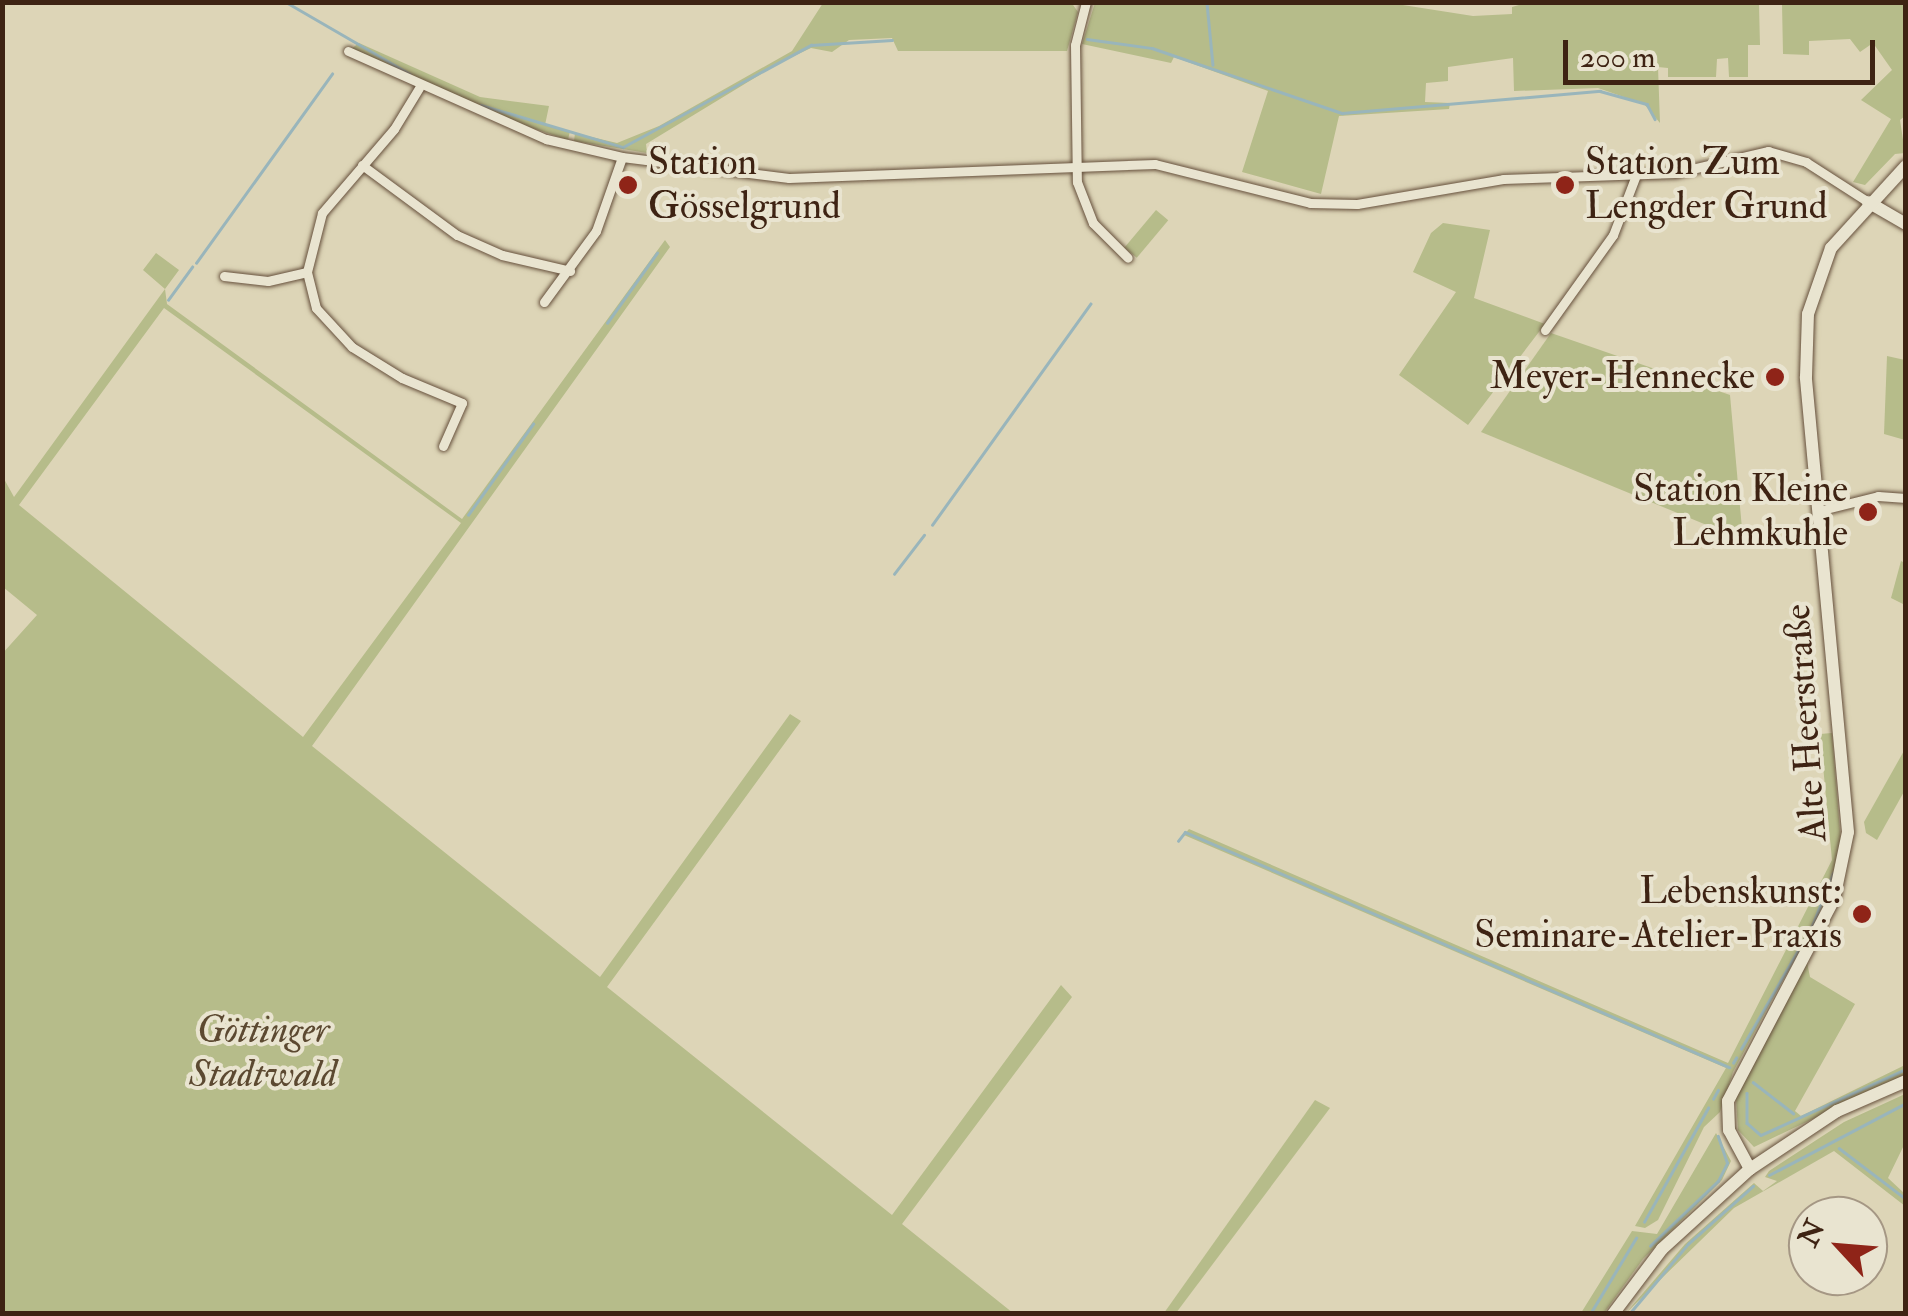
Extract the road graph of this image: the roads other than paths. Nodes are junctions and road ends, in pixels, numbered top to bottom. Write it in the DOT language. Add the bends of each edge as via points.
graph roads {
  1 [pos="1086,2"];
  2 [pos="348,52"];
  3 [pos="418,88"];
  4 [pos="622,157"];
  5 [pos="362,165"];
  6 [pos="1076,166"];
  7 [pos="1906,166"];
  8 [pos="1636,176"];
  9 [pos="1868,202"];
  10 [pos="1906,224"];
  11 [pos="1128,258"];
  12 [pos="570,271"];
  13 [pos="306,272"];
  14 [pos="224,276"];
  15 [pos="544,302"];
  16 [pos="1545,330"];
  17 [pos="443,446"];
  18 [pos="1906,498"];
  19 [pos="1818,511"];
  20 [pos="1906,1081"];
  21 [pos="1750,1169"];
  22 [pos="1612,1314"];
  1 -- 6 [label="street" via="1074,45"];
  2 -- 3 [label="street"];
  3 -- 4 [label="street" via="534,135"];
  3 -- 5 [label="street"];
  4 -- 6 [label="street" via="816,179"];
  4 -- 12 [label="street" via="604,217"];
  5 -- 12 [label="street" via="458,234 514,259"];
  5 -- 13 [label="street" via="322,213"];
  6 -- 8 [label="street" via="1188,168 1330,205 1528,176"];
  6 -- 11 [label="street" via="1087,214"];
  7 -- 9 [label="main road, Alte Heerstraße"];
  8 -- 9 [label="street" via="1779,151"];
  8 -- 16 [label="street" via="1614,235"];
  9 -- 10 [label="main road"];
  9 -- 19 [label="main road, Alte Heerstraße" via="1831,248 1808,314 1805,356"];
  12 -- 15 [label="street"];
  13 -- 14 [label="street" via="268,280"];
  13 -- 17 [label="street" via="316,308 340,336 384,369 462,403"];
  18 -- 19 [label="street" via="1878,496"];
  19 -- 21 [label="main road, Alte Heerstraße" via="1848,843 1834,899 1728,1100 1730,1130"];
  20 -- 21 [label="main road" via="1837,1111"];
  21 -- 22 [label="main road" via="1662,1249"];
}
